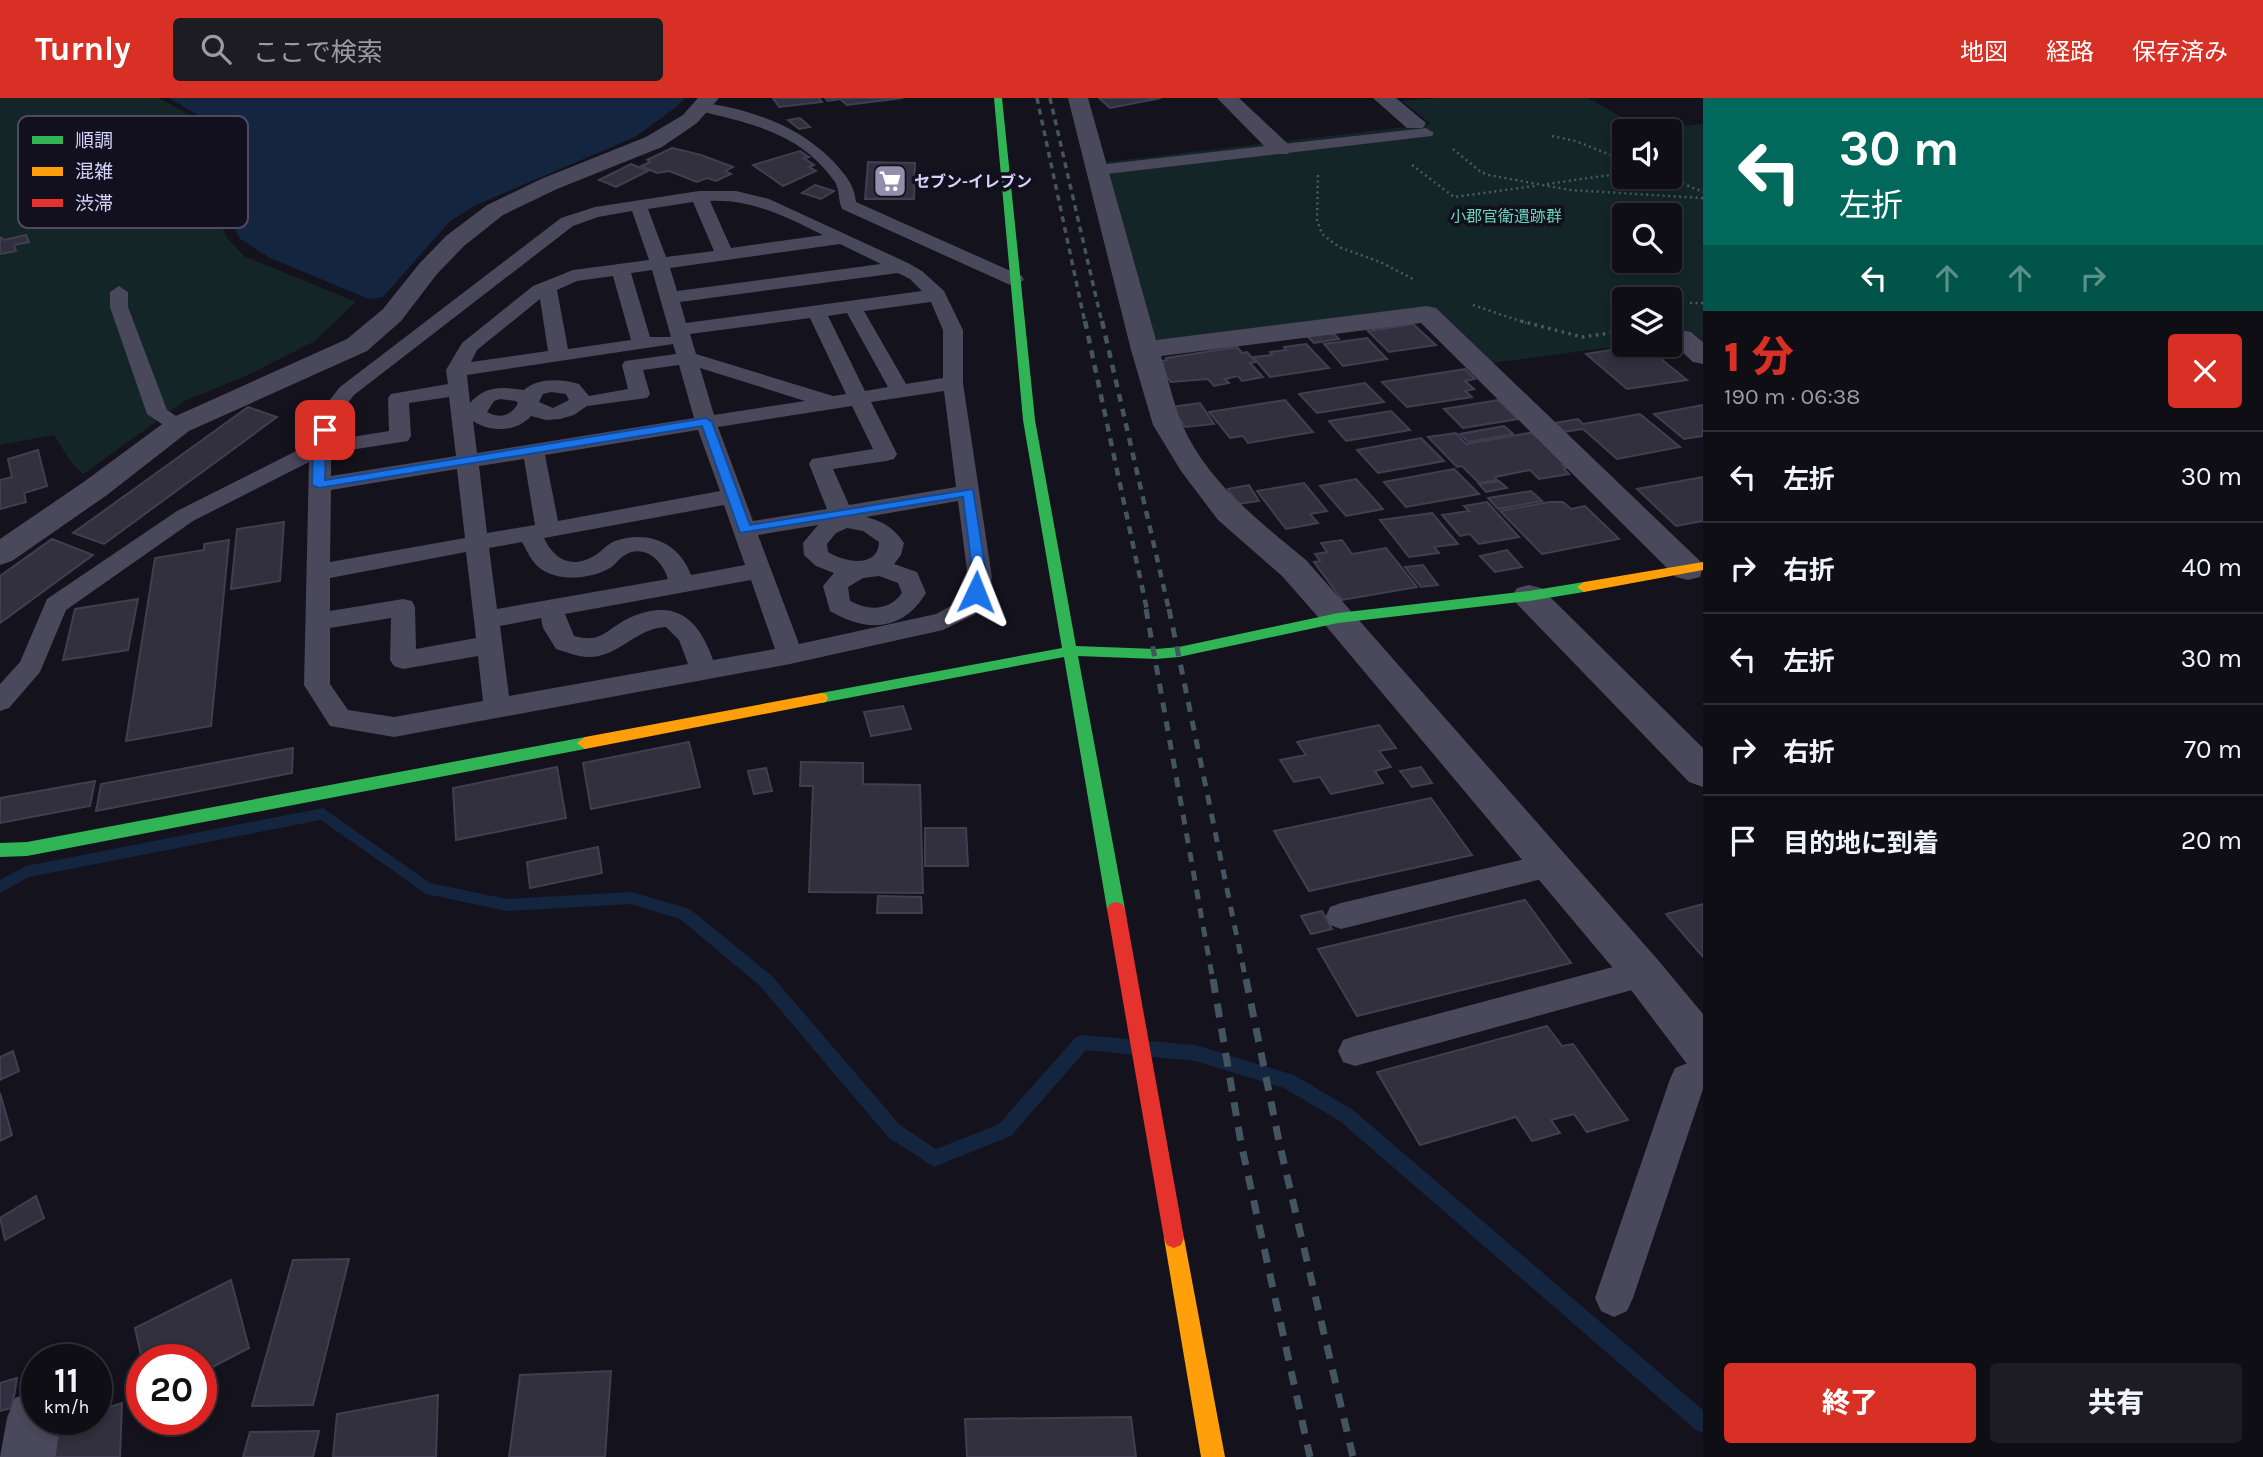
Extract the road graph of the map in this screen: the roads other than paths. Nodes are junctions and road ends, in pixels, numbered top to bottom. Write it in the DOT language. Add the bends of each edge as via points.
graph roads {
  1 [pos="998,98"];
  2 [pos="1078,98"];
  3 [pos="1227,98"];
  4 [pos="1383,98"];
  5 [pos="705,103"];
  6 [pos="1420,128"];
  7 [pos="1288,148"];
  8 [pos="1098,170"];
  9 [pos="699,196"];
  10 [pos="638,205"];
  11 [pos="843,238"];
  12 [pos="719,255"];
  13 [pos="660,263"];
  14 [pos="902,267"];
  15 [pos="620,268"];
  16 [pos="803,280"];
  17 [pos="1015,280"];
  18 [pos="547,287"];
  19 [pos="119,292"];
  20 [pos="937,295"];
  21 [pos="670,298"];
  22 [pos="853,307"];
  23 [pos="816,311"];
  24 [pos="1682,339"];
  25 [pos="683,342"];
  26 [pos="642,344"];
  27 [pos="1145,350"];
  28 [pos="569,354"];
  29 [pos="1703,356"];
  30 [pos="457,379"];
  31 [pos="953,383"];
  32 [pos="900,391"];
  33 [pos="587,397"];
  34 [pos="858,397"];
  35 [pos="831,402"];
  36 [pos="528,403"];
  37 [pos="468,411"];
  38 [pos="706,422"];
  39 [pos="179,425"];
  40 [pos="602,439"];
  41 [pos="320,448"];
  42 [pos="533,450"];
  43 [pos="466,461"];
  44 [pos="319,485"];
  45 [pos="968,492"];
  46 [pos="733,496"];
  47 [pos="842,517"];
  48 [pos="745,530"];
  49 [pos="539,531"];
  50 [pos="476,543"];
  51 [pos="0,554"];
  52 [pos="1695,567"];
  53 [pos="864,569"];
  54 [pos="760,570"];
  55 [pos="318,572"];
  56 [pos="682,584"];
  57 [pos="1530,596"];
  58 [pos="551,608"];
  59 [pos="1338,618"];
  60 [pos="485,620"];
  61 [pos="317,622"];
  62 [pos="889,624"];
  63 [pos="488,645"];
  64 [pos="1070,651"];
  65 [pos="790,655"];
  66 [pos="704,670"];
  67 [pos="0,701"];
  68 [pos="496,708"];
  69 [pos="1703,772"];
  70 [pos="0,850"];
  71 [pos="1550,865"];
  72 [pos="1341,916"];
  73 [pos="1643,973"];
  74 [pos="1703,1049"];
  75 [pos="1355,1051"];
  76 [pos="1703,1073"];
  77 [pos="1614,1298"];
  78 [pos="1213,1457"];
  1 -- 17 [label="street"];
  2 -- 8 [label="street"];
  3 -- 7 [label="street"];
  4 -- 6 [label="street"];
  5 -- 17 [label="lane" via="741,113 812,148 844,184 848,205"];
  5 -- 39 [label="street" via="690,119 654,142 495,210 455,241 391,315 357,345"];
  6 -- 7 [label="lane"];
  7 -- 8 [label="lane"];
  8 -- 27 [label="street"];
  9 -- 10 [label="lane"];
  9 -- 11 [label="lane" via="738,196 765,203"];
  9 -- 12 [label="lane"];
  10 -- 13 [label="lane"];
  10 -- 41 [label="lane" via="567,222 347,391 330,412"];
  11 -- 12 [label="lane"];
  11 -- 14 [label="lane"];
  12 -- 13 [label="lane"];
  12 -- 16 [label="lane" via="722,272 737,277 770,265 786,265 798,270"];
  13 -- 15 [label="lane"];
  13 -- 21 [label="lane"];
  14 -- 16 [label="lane"];
  14 -- 20 [label="lane"];
  15 -- 18 [label="lane" via="573,276"];
  15 -- 26 [label="lane"];
  16 -- 21 [label="lane"];
  17 -- 64 [label="street" via="1029,420"];
  18 -- 28 [label="lane"];
  18 -- 30 [label="lane" via="469,347"];
  19 -- 39 [label="lane" via="131,345 158,414"];
  20 -- 22 [label="lane"];
  20 -- 31 [label="lane" via="953,330"];
  21 -- 25 [label="lane"];
  22 -- 23 [label="lane"];
  22 -- 32 [label="lane"];
  23 -- 25 [label="lane"];
  23 -- 34 [label="lane"];
  24 -- 29 [label="street"];
  25 -- 26 [label="lane"];
  25 -- 33 [label="lane" via="632,365 639,394"];
  25 -- 35 [label="lane"];
  25 -- 38 [label="lane"];
  26 -- 28 [label="lane"];
  27 -- 52 [label="street" via="1427,314"];
  27 -- 59 [label="street" via="1168,425 1196,471 1229,513 1294,568"];
  28 -- 30 [label="lane"];
  28 -- 33 [label="lane"];
  30 -- 37 [label="lane"];
  30 -- 41 [label="lane" via="398,398 400,436"];
  31 -- 32 [label="lane"];
  31 -- 45 [label="lane"];
  32 -- 34 [label="lane"];
  33 -- 36 [label="lane" via="572,388 551,386 536,390"];
  33 -- 40 [label="lane"];
  34 -- 35 [label="lane"];
  34 -- 47 [label="lane" via="886,454 820,464"];
  35 -- 38 [label="lane"];
  36 -- 37 [label="lane" via="523,396 499,393"];
  36 -- 37 [label="lane" via="520,418 505,422 488,422"];
  37 -- 43 [label="lane"];
  38 -- 40 [label="lane"];
  38 -- 46 [label="lane"];
  39 -- 51 [label="street"];
  40 -- 42 [label="lane"];
  41 -- 44 [label="lane"];
  41 -- 67 [label="lane" via="185,516 55,605 31,666"];
  42 -- 43 [label="lane"];
  42 -- 49 [label="lane"];
  43 -- 44 [label="lane"];
  43 -- 50 [label="lane"];
  44 -- 55 [label="lane"];
  45 -- 47 [label="lane"];
  45 -- 62 [label="lane" via="980,578 971,606 943,621"];
  46 -- 48 [label="lane"];
  46 -- 49 [label="lane"];
  47 -- 48 [label="lane"];
  47 -- 53 [label="lane" via="872,525 892,543 886,558"];
  47 -- 53 [label="lane" via="821,533 815,543 816,555 833,566"];
  48 -- 54 [label="lane"];
  49 -- 50 [label="lane"];
  49 -- 56 [label="lane" via="538,552 550,565 585,569 618,548 640,543 658,548 674,561"];
  50 -- 55 [label="lane"];
  50 -- 60 [label="lane"];
  52 -- 57 [label="street"];
  53 -- 62 [label="lane" via="881,568 908,578 914,593"];
  53 -- 62 [label="lane" via="843,576 835,586 839,605 850,613"];
  54 -- 56 [label="lane"];
  54 -- 65 [label="lane"];
  55 -- 61 [label="lane"];
  56 -- 58 [label="lane"];
  57 -- 59 [label="street"];
  57 -- 69 [label="street"];
  58 -- 60 [label="lane"];
  58 -- 66 [label="lane" via="565,643 592,648 614,642 640,622 664,619 683,625 694,638"];
  59 -- 64 [label="street" via="1167,653"];
  59 -- 71 [label="street"];
  60 -- 63 [label="lane"];
  61 -- 63 [label="lane" via="403,607 403,660"];
  61 -- 68 [label="lane" via="317,685 340,719 394,727"];
  62 -- 65 [label="lane"];
  63 -- 68 [label="lane"];
  64 -- 70 [label="street" via="27,849"];
  64 -- 78 [label="street"];
  65 -- 66 [label="lane"];
  66 -- 68 [label="lane"];
  71 -- 72 [label="lane"];
  71 -- 73 [label="street"];
  73 -- 74 [label="street"];
  73 -- 75 [label="lane"];
  76 -- 77 [label="lane" via="1687,1079"];
}
